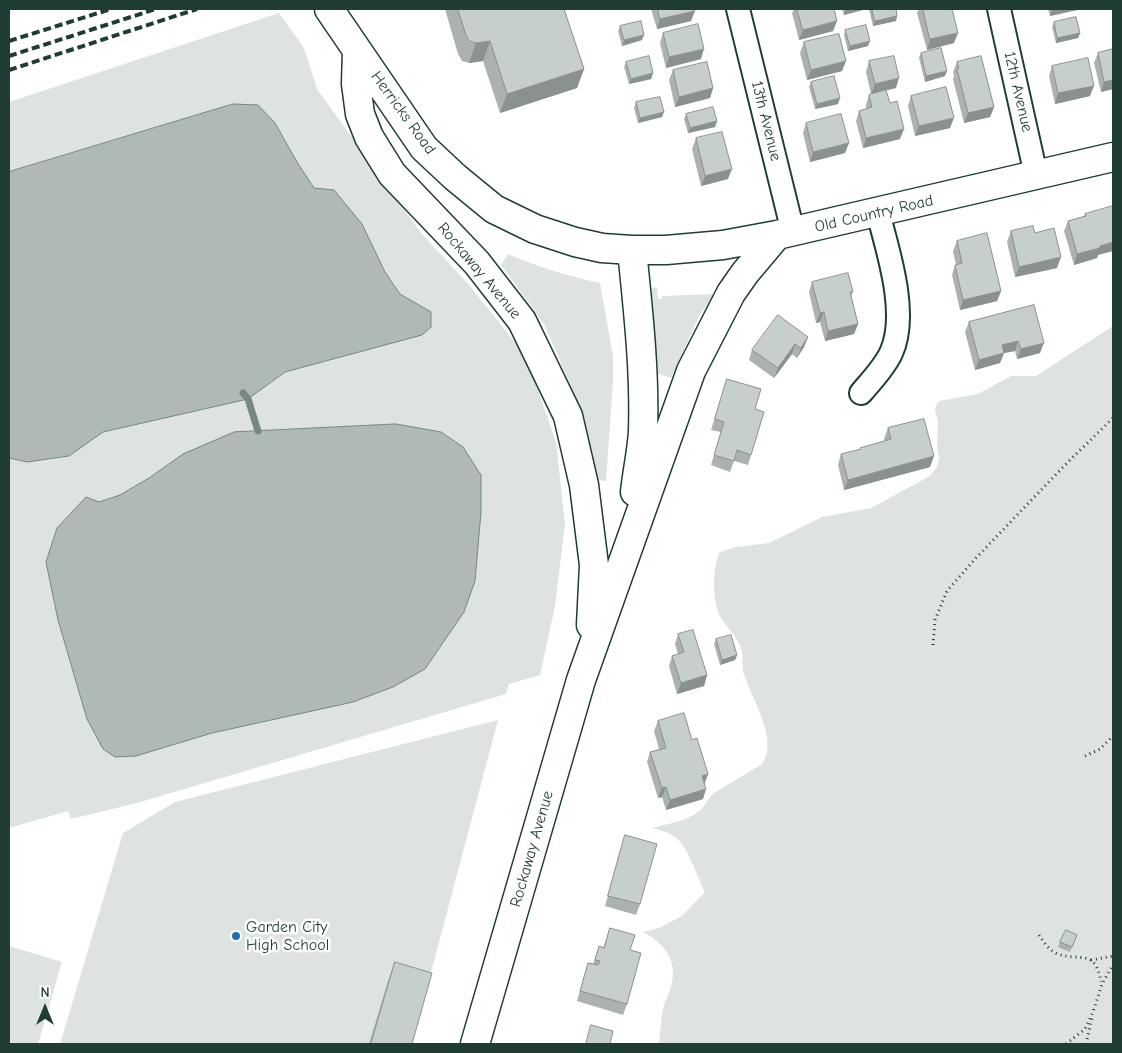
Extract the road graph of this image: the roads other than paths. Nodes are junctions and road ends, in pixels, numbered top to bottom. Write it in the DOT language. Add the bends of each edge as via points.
graph roads {
  1 [pos="329,9"];
  2 [pos="738,9"];
  3 [pos="999,9"];
  4 [pos="357,50"];
  5 [pos="1113,157"];
  6 [pos="1036,175"];
  7 [pos="878,213"];
  8 [pos="785,234"];
  9 [pos="632,250"];
  10 [pos="860,392"];
  11 [pos="627,548"];
  12 [pos="590,655"];
  13 [pos="475,1044"];
  1 -- 4 [label="main road, Herricks Road"];
  2 -- 8 [label="street, 13th Avenue"];
  3 -- 6 [label="street, 12th Avenue"];
  4 -- 9 [label="main road, Herricks Road" via="424,148 494,209 535,229 575,242"];
  4 -- 12 [label="main road, Rockaway Avenue" via="359,106 369,137 392,174 476,263 522,321 568,416 584,485 594,565"];
  5 -- 6 [label="main road, Old Country Road"];
  6 -- 7 [label="main road, Old Country Road"];
  7 -- 8 [label="main road, Old Country Road"];
  7 -- 10 [label="street" via="894,278 896,331 892,352"];
  8 -- 9 [label="main road, Old Country Road" via="666,250"];
  8 -- 11 [label="main road, Rockaway Avenue" via="755,260 732,293 690,371"];
  9 -- 11 [label="main road, Rockaway Avenue" via="643,385 643,433"];
  11 -- 12 [label="main road, Rockaway Avenue"];
  12 -- 13 [label="main road, Rockaway Avenue"];
}
